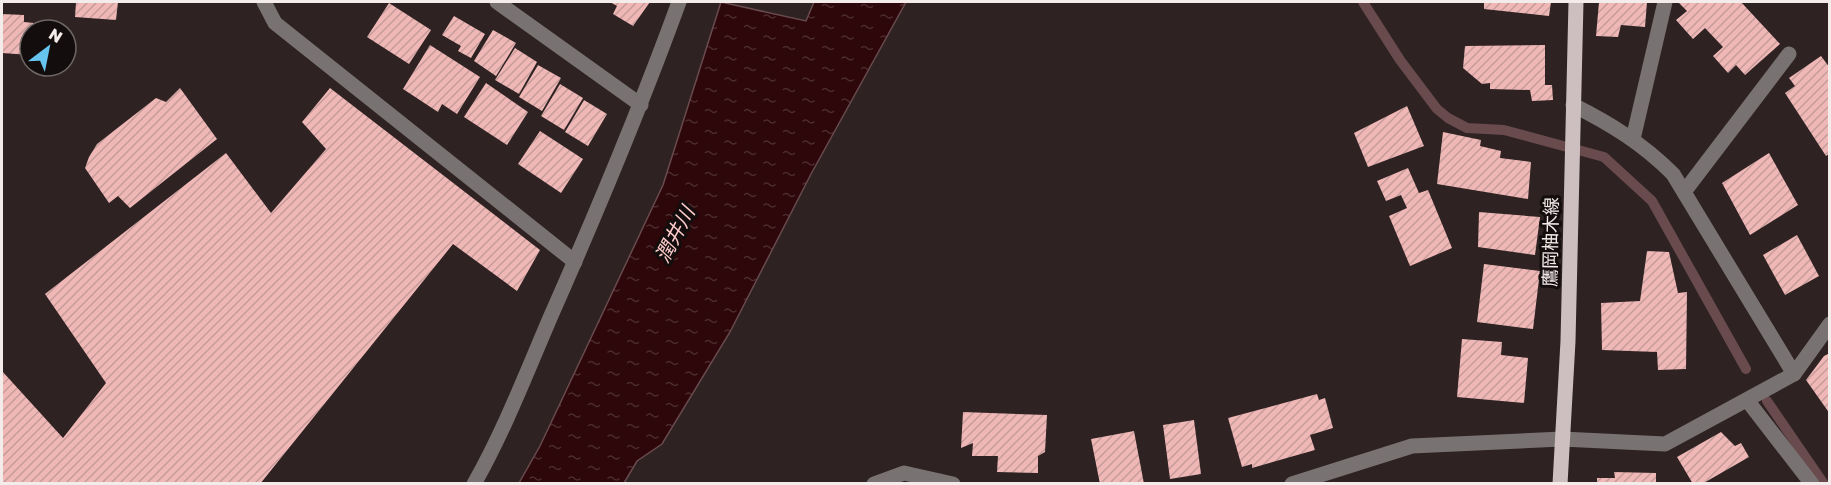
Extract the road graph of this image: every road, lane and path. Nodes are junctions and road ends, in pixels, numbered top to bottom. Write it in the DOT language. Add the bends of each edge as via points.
graph roads {
  1 [pos="264,2"];
  2 [pos="497,2"];
  3 [pos="679,2"];
  4 [pos="1576,2"];
  5 [pos="1665,2"];
  6 [pos="1789,54"];
  7 [pos="641,105"];
  8 [pos="1573,109"];
  9 [pos="1633,139"];
  10 [pos="1684,192"];
  11 [pos="575,262"];
  12 [pos="1830,324"];
  13 [pos="1794,374"];
  14 [pos="1747,400"];
  15 [pos="1562,439"];
  16 [pos="474,483"];
  17 [pos="874,483"];
  18 [pos="953,483"];
  19 [pos="1292,483"];
  20 [pos="1560,483"];
  21 [pos="1812,483"];
  1 -- 11 [label="street" via="275,23"];
  2 -- 7 [label="street"];
  3 -- 7 [label="street"];
  4 -- 8 [label="main road, 鷹岡柚木線"];
  5 -- 9 [label="street"];
  6 -- 10 [label="street"];
  7 -- 11 [label="street"];
  8 -- 9 [label="street"];
  8 -- 15 [label="main road, 鷹岡柚木線"];
  9 -- 10 [label="street" via="1673,174"];
  10 -- 13 [label="street"];
  11 -- 16 [label="street"];
  12 -- 13 [label="street"];
  13 -- 14 [label="street"];
  14 -- 15 [label="street" via="1665,444"];
  14 -- 21 [label="street"];
  15 -- 19 [label="street" via="1412,446"];
  15 -- 20 [label="main road, 鷹岡柚木線"];
  17 -- 18 [label="street" via="904,473"];
}
